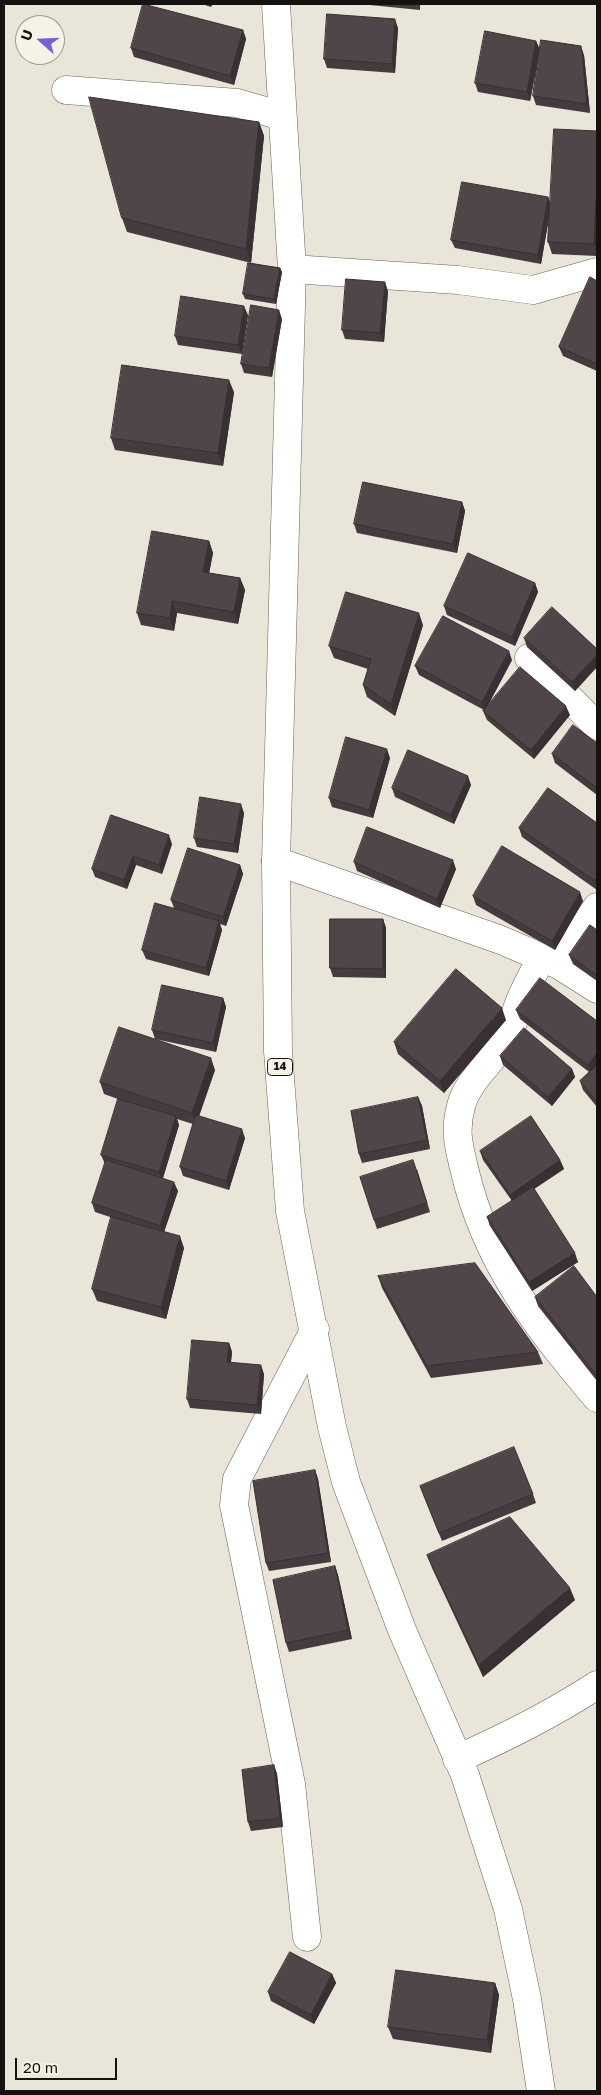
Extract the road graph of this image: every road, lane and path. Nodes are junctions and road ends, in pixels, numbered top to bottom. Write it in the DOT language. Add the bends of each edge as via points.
graph roads {
  1 [pos="276,4"];
  2 [pos="66,90"];
  3 [pos="282,116"];
  4 [pos="292,270"];
  5 [pos="597,272"];
  6 [pos="529,658"];
  7 [pos="597,726"];
  8 [pos="276,860"];
  9 [pos="597,907"];
  10 [pos="550,961"];
  11 [pos="597,989"];
  12 [pos="315,1329"];
  13 [pos="597,1398"];
  14 [pos="597,1685"];
  15 [pos="457,1759"];
  16 [pos="307,1937"];
  17 [pos="541,2091"];
  1 -- 3 [label="main road, 14"];
  2 -- 3 [label="main road" via="237,103"];
  3 -- 4 [label="main road, 14"];
  4 -- 5 [label="main road" via="458,280 533,290"];
  4 -- 8 [label="main road, 14"];
  6 -- 7 [label="main road"];
  8 -- 10 [label="main road" via="501,940"];
  8 -- 12 [label="main road, 14" via="278,1051 290,1211"];
  9 -- 10 [label="main road"];
  10 -- 11 [label="main road"];
  10 -- 13 [label="main road" via="520,1000 507,1038 471,1084 464,1098 456,1134 473,1206 491,1250 550,1342"];
  12 -- 15 [label="main road, 14" via="332,1427 346,1482 402,1630"];
  12 -- 16 [label="main road" via="237,1479 234,1505 291,1784"];
  14 -- 15 [label="main road" via="554,1714"];
  15 -- 17 [label="main road, 14" via="508,1909 527,1999"];
}
